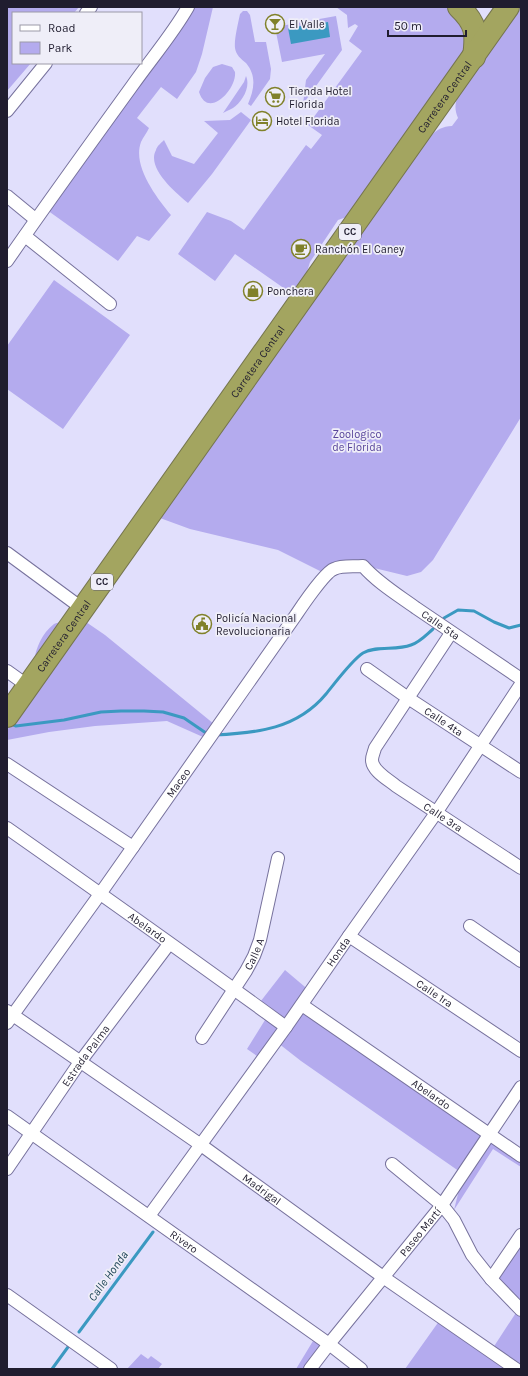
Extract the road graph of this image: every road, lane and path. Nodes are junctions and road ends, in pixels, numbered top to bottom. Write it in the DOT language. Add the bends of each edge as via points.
graph roads {
  1 [pos="188,7"];
  2 [pos="459,7"];
  3 [pos="508,7"];
  4 [pos="474,56"];
  5 [pos="45,64"];
  6 [pos="7,111"];
  7 [pos="7,196"];
  8 [pos="35,219"];
  9 [pos="24,236"];
  10 [pos="7,261"];
  11 [pos="110,304"];
  12 [pos="7,553"];
  13 [pos="362,566"];
  14 [pos="83,609"];
  15 [pos="451,633"];
  16 [pos="367,669"];
  17 [pos="7,671"];
  18 [pos="521,678"];
  19 [pos="521,684"];
  20 [pos="28,686"];
  21 [pos="408,698"];
  22 [pos="10,713"];
  23 [pos="481,745"];
  24 [pos="7,764"];
  25 [pos="521,772"];
  26 [pos="436,813"];
  27 [pos="7,828"];
  28 [pos="133,847"];
  29 [pos="278,858"];
  30 [pos="521,868"];
  31 [pos="100,894"];
  32 [pos="470,926"];
  33 [pos="349,936"];
  34 [pos="169,944"];
  35 [pos="521,961"];
  36 [pos="234,989"];
  37 [pos="302,1005"];
  38 [pos="9,1016"];
  39 [pos="286,1028"];
  40 [pos="202,1038"];
  41 [pos="521,1051"];
  42 [pos="80,1062"];
  43 [pos="521,1087"];
  44 [pos="7,1116"];
  45 [pos="32,1134"];
  46 [pos="489,1136"];
  47 [pos="201,1145"];
  48 [pos="521,1156"];
  49 [pos="392,1164"];
  50 [pos="7,1169"];
  51 [pos="442,1205"];
  52 [pos="149,1216"];
  53 [pos="521,1235"];
  54 [pos="383,1277"];
  55 [pos="491,1279"];
  56 [pos="7,1295"];
  57 [pos="521,1310"];
  58 [pos="329,1344"];
  59 [pos="111,1369"];
  60 [pos="310,1369"];
  61 [pos="361,1369"];
  62 [pos="516,1369"];
  1 -- 8 [label="street" via="179,23"];
  2 -- 4 [label="highway" via="471,20 476,33"];
  3 -- 4 [label="highway, Carretera Central / CC"];
  4 -- 14 [label="highway, Carretera Central / CC"];
  5 -- 6 [label="street"];
  7 -- 8 [label="street"];
  8 -- 9 [label="street"];
  9 -- 10 [label="street"];
  9 -- 11 [label="street"];
  12 -- 14 [label="street"];
  13 -- 15 [label="street, Calle 5ta"];
  13 -- 28 [label="street, Maceo" via="338,567 332,570 311,594"];
  14 -- 20 [label="highway, Carretera Central / CC"];
  15 -- 18 [label="street, Calle 5ta"];
  15 -- 21 [label="street"];
  16 -- 21 [label="street, Calle 4ta"];
  17 -- 20 [label="street"];
  19 -- 23 [label="street, Honda"];
  20 -- 22 [label="highway, Carretera Central / CC"];
  21 -- 23 [label="street, Calle 4ta"];
  21 -- 26 [label="street, Calle 3ra" via="376,748 372,759 373,765 396,786"];
  23 -- 25 [label="street, Calle 4ta"];
  23 -- 26 [label="street, Honda"];
  24 -- 28 [label="street"];
  26 -- 30 [label="street, Calle 3ra"];
  26 -- 33 [label="street, Honda"];
  27 -- 31 [label="street, Abelardo"];
  28 -- 31 [label="street, Maceo"];
  29 -- 36 [label="street, Calle A" via="260,940 246,971"];
  31 -- 34 [label="street, Abelardo"];
  31 -- 38 [label="street, Maceo"];
  32 -- 35 [label="street"];
  33 -- 37 [label="street, Honda"];
  33 -- 41 [label="street, Calle 1ra"];
  34 -- 36 [label="street, Abelardo"];
  34 -- 42 [label="street, Estrada Palma"];
  36 -- 39 [label="street, Abelardo"];
  36 -- 40 [label="street, Calle A"];
  37 -- 39 [label="street, Honda"];
  37 -- 46 [label="street, Abelardo"];
  38 -- 42 [label="street, Madrigal"];
  39 -- 47 [label="street, Honda"];
  42 -- 45 [label="street, Estrada Palma"];
  42 -- 47 [label="street, Madrigal"];
  43 -- 46 [label="street, Paseo Martí"];
  44 -- 45 [label="street, Rivero"];
  45 -- 50 [label="street, Estrada Palma"];
  45 -- 52 [label="street, Rivero"];
  46 -- 48 [label="street, Abelardo"];
  46 -- 51 [label="street, Paseo Martí"];
  47 -- 52 [label="street, Honda"];
  47 -- 54 [label="street, Madrigal"];
  49 -- 51 [label="street"];
  51 -- 54 [label="street, Paseo Martí"];
  51 -- 55 [label="street" via="454,1220 472,1255"];
  52 -- 58 [label="street, Rivero"];
  53 -- 55 [label="street"];
  54 -- 58 [label="street, Paseo Martí"];
  54 -- 62 [label="street, Madrigal"];
  55 -- 57 [label="street"];
  56 -- 59 [label="street"];
  58 -- 60 [label="street, Paseo Martí"];
  58 -- 61 [label="street, Rivero"];
}
